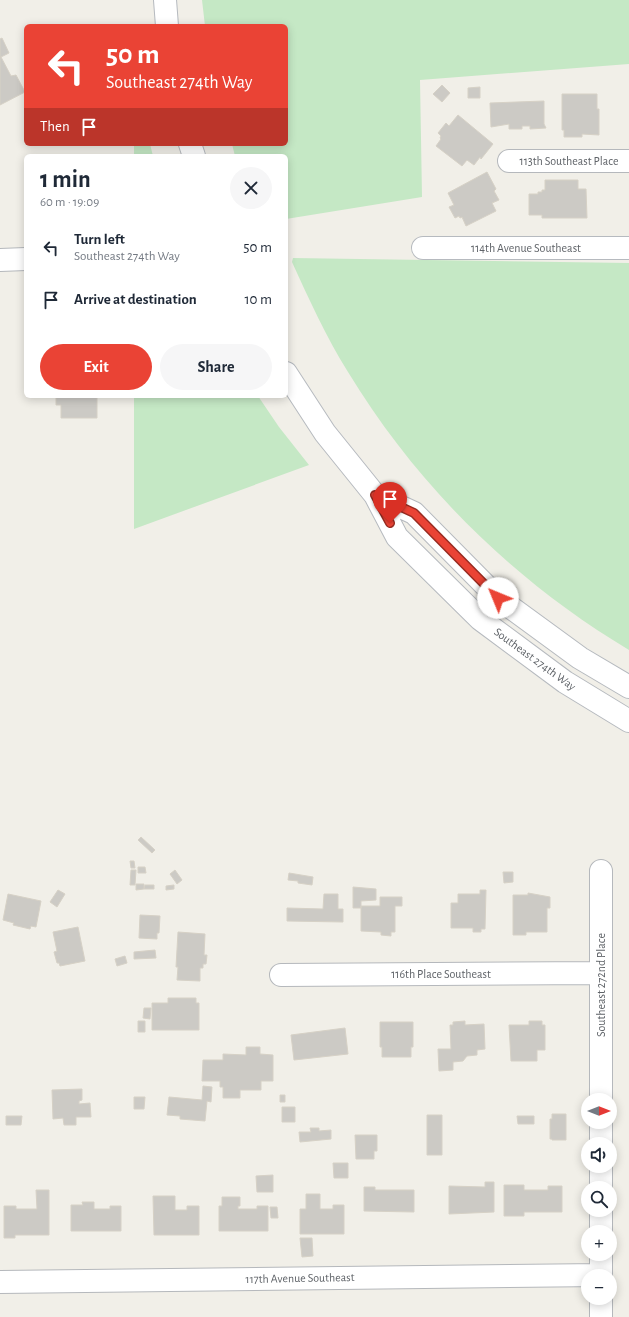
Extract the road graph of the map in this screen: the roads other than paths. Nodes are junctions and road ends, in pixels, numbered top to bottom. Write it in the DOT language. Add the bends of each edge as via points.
graph roads {
  1 [pos="165,0"];
  2 [pos="167,24"];
  3 [pos="509,161"];
  4 [pos="629,161"];
  5 [pos="422,248"];
  6 [pos="629,248"];
  7 [pos="24,259"];
  8 [pos="0,260"];
  9 [pos="288,375"];
  10 [pos="375,495"];
  11 [pos="629,687"];
  12 [pos="629,721"];
  13 [pos="601,871"];
  14 [pos="601,973"];
  15 [pos="281,976"];
  16 [pos="601,1093"];
  17 [pos="581,1276"];
  18 [pos="0,1282"];
  19 [pos="601,1305"];
  20 [pos="601,1317"];
  1 -- 2 [label="street"];
  3 -- 4 [label="street, 113th Southeast Place"];
  5 -- 6 [label="street, 114th Avenue Southeast"];
  7 -- 8 [label="street"];
  9 -- 10 [label="street, Southeast 274th Way" via="325,433"];
  10 -- 11 [label="street, Southeast 274th Way" via="414,513 498,598 580,658"];
  10 -- 12 [label="street, Southeast 274th Way" via="397,537 480,620 565,682"];
  13 -- 14 [label="street, Southeast 272nd Place"];
  14 -- 15 [label="street, 116th Place Southeast"];
  14 -- 16 [label="street, Southeast 272nd Place"];
  17 -- 18 [label="street, 117th Avenue Southeast"];
  19 -- 20 [label="street"];
}
